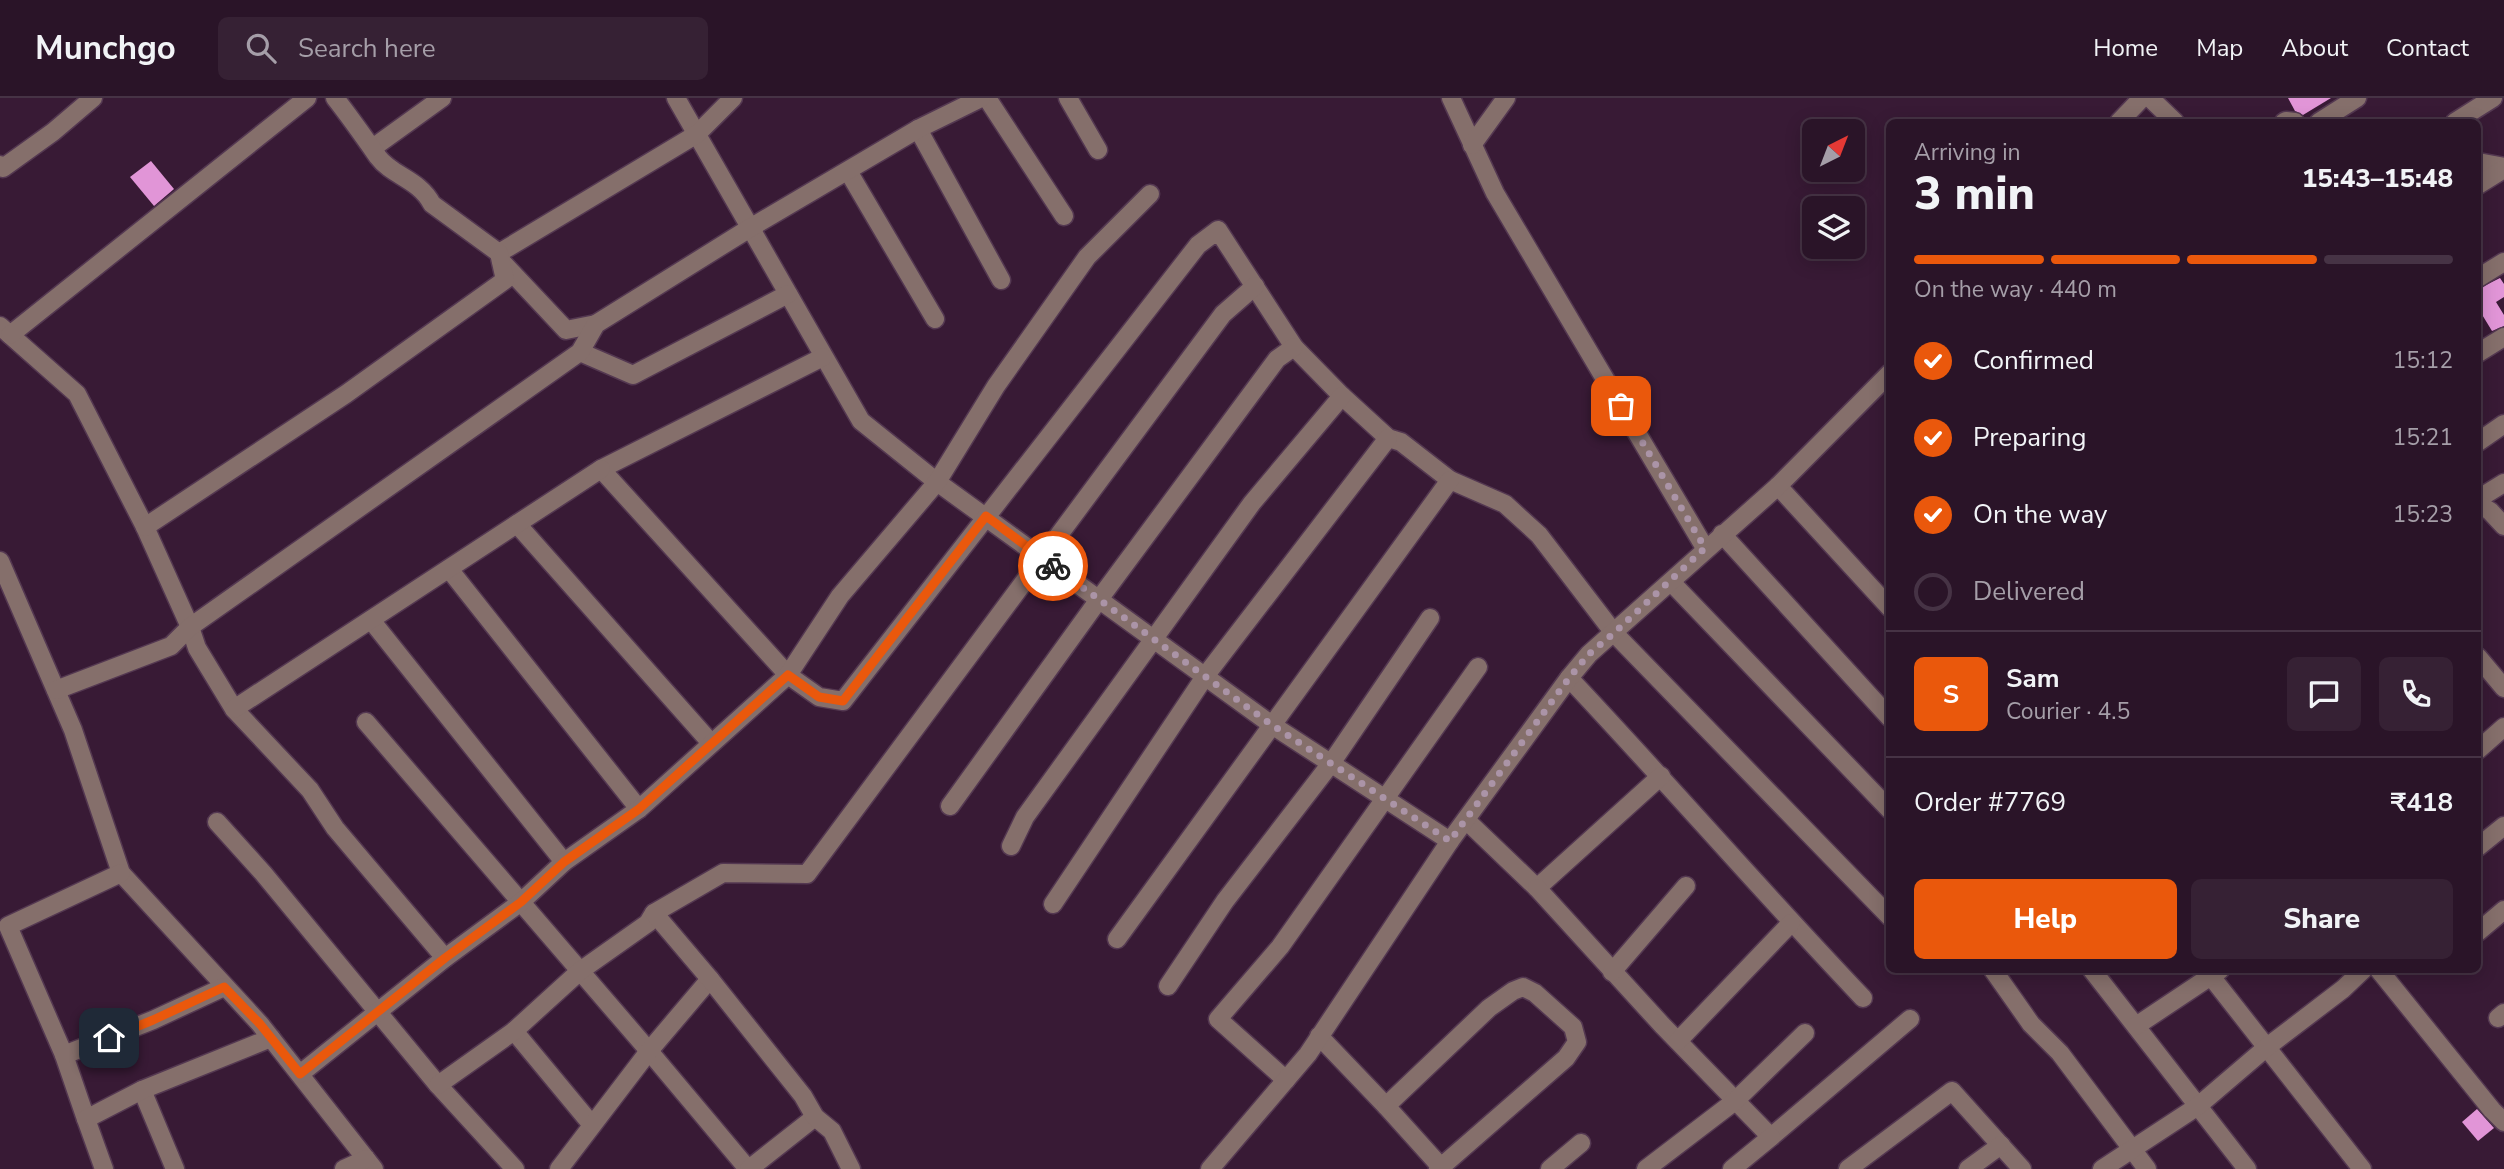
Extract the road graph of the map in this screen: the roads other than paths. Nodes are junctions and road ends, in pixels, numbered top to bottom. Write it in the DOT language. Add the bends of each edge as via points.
graph roads {
  1 [pos="93,98"];
  2 [pos="307,98"];
  3 [pos="335,98"];
  4 [pos="442,98"];
  5 [pos="676,98"];
  6 [pos="733,98"];
  7 [pos="981,98"];
  8 [pos="987,98"];
  9 [pos="1068,98"];
  10 [pos="1451,98"];
  11 [pos="1506,98"];
  12 [pos="2142,98"];
  13 [pos="2150,98"];
  14 [pos="2357,98"];
  15 [pos="2493,98"];
  16 [pos="2122,119"];
  17 [pos="2172,119"];
  18 [pos="2324,119"];
  19 [pos="2460,119"];
  20 [pos="918,129"];
  21 [pos="697,134"];
  22 [pos="1472,145"];
  23 [pos="374,147"];
  24 [pos="1098,150"];
  25 [pos="2481,163"];
  26 [pos="0,165"];
  27 [pos="2504,168"];
  28 [pos="848,171"];
  29 [pos="2481,183"];
  30 [pos="1150,194"];
  31 [pos="1064,216"];
  32 [pos="750,228"];
  33 [pos="500,257"];
  34 [pos="2504,262"];
  35 [pos="2481,276"];
  36 [pos="1001,280"];
  37 [pos="1255,286"];
  38 [pos="788,294"];
  39 [pos="935,319"];
  40 [pos="596,324"];
  41 [pos="5,331"];
  42 [pos="2504,337"];
  43 [pos="1294,347"];
  44 [pos="2481,351"];
  45 [pos="580,352"];
  46 [pos="823,357"];
  47 [pos="1886,377"];
  48 [pos="1342,396"];
  49 [pos="2504,424"];
  50 [pos="1388,438"];
  51 [pos="2481,440"];
  52 [pos="601,469"];
  53 [pos="1450,480"];
  54 [pos="937,482"];
  55 [pos="2504,483"];
  56 [pos="1778,486"];
  57 [pos="2481,500"];
  58 [pos="2481,504"];
  59 [pos="986,516"];
  60 [pos="517,524"];
  61 [pos="2504,526"];
  62 [pos="145,527"];
  63 [pos="1722,534"];
  64 [pos="1705,548"];
  65 [pos="1042,558"];
  66 [pos="0,561"];
  67 [pos="449,569"];
  68 [pos="1671,582"];
  69 [pos="1100,598"];
  70 [pos="1886,604"];
  71 [pos="1430,618"];
  72 [pos="371,620"];
  73 [pos="190,627"];
  74 [pos="1614,633"];
  75 [pos="1154,638"];
  76 [pos="2481,661"];
  77 [pos="1478,667"];
  78 [pos="788,675"];
  79 [pos="1206,675"];
  80 [pos="1569,678"];
  81 [pos="2504,688"];
  82 [pos="56,690"];
  83 [pos="234,709"];
  84 [pos="1886,714"];
  85 [pos="366,722"];
  86 [pos="1272,725"];
  87 [pos="2504,727"];
  88 [pos="711,743"];
  89 [pos="2481,747"];
  90 [pos="1332,762"];
  91 [pos="1661,776"];
  92 [pos="1384,797"];
  93 [pos="950,806"];
  94 [pos="1886,806"];
  95 [pos="639,809"];
  96 [pos="1466,820"];
  97 [pos="217,822"];
  98 [pos="2504,826"];
  99 [pos="1450,841"];
  100 [pos="2481,845"];
  101 [pos="1011,846"];
  102 [pos="564,862"];
  103 [pos="121,873"];
  104 [pos="1686,886"];
  105 [pos="1537,888"];
  106 [pos="521,902"];
  107 [pos="1054,904"];
  108 [pos="2504,910"];
  109 [pos="654,913"];
  110 [pos="1886,913"];
  111 [pos="1791,922"];
  112 [pos="2481,929"];
  113 [pos="1117,939"];
  114 [pos="445,958"];
  115 [pos="580,971"];
  116 [pos="1612,972"];
  117 [pos="1995,973"];
  118 [pos="2094,973"];
  119 [pos="2212,973"];
  120 [pos="2214,973"];
  121 [pos="2360,973"];
  122 [pos="2381,973"];
  123 [pos="710,979"];
  124 [pos="1168,986"];
  125 [pos="224,987"];
  126 [pos="1863,998"];
  127 [pos="376,1013"];
  128 [pos="1910,1019"];
  129 [pos="2136,1026"];
  130 [pos="514,1031"];
  131 [pos="1805,1033"];
  132 [pos="1319,1036"];
  133 [pos="271,1038"];
  134 [pos="1678,1041"];
  135 [pos="2267,1047"];
  136 [pos="649,1051"];
  137 [pos="64,1055"];
  138 [pos="300,1074"];
  139 [pos="1286,1080"];
  140 [pos="438,1085"];
  141 [pos="142,1090"];
  142 [pos="1735,1101"];
  143 [pos="2198,1106"];
  144 [pos="1386,1107"];
  145 [pos="815,1117"];
  146 [pos="86,1119"];
  147 [pos="2504,1122"];
  148 [pos="592,1125"];
  149 [pos="1771,1137"];
  150 [pos="1581,1143"];
  151 [pos="2001,1145"];
  152 [pos="2131,1148"];
  153 [pos="370,1164"];
  154 [pos="1441,1168"];
  155 [pos="104,1169"];
  156 [pos="175,1169"];
  157 [pos="344,1169"];
  158 [pos="515,1169"];
  159 [pos="559,1169"];
  160 [pos="748,1169"];
  161 [pos="851,1169"];
  162 [pos="1210,1169"];
  163 [pos="1550,1169"];
  164 [pos="1646,1169"];
  165 [pos="1732,1169"];
  166 [pos="1848,1169"];
  167 [pos="1968,1169"];
  168 [pos="2022,1169"];
  169 [pos="2102,1169"];
  170 [pos="2147,1169"];
  171 [pos="2247,1169"];
  172 [pos="2362,1169"];
  1 -- 26 [label="street" via="3,168"];
  2 -- 41 [label="street"];
  3 -- 23 [label="street"];
  4 -- 23 [label="street"];
  5 -- 21 [label="street"];
  6 -- 21 [label="street"];
  7 -- 20 [label="street"];
  8 -- 31 [label="street"];
  9 -- 24 [label="street"];
  10 -- 22 [label="street"];
  11 -- 22 [label="street"];
  12 -- 16 [label="street"];
  13 -- 17 [label="street"];
  14 -- 18 [label="street"];
  15 -- 19 [label="street"];
  20 -- 28 [label="street"];
  20 -- 36 [label="street"];
  21 -- 32 [label="street"];
  21 -- 33 [label="street"];
  22 -- 64 [label="street" via="1495,193"];
  23 -- 33 [label="street" via="379,158"];
  25 -- 27 [label="street"];
  27 -- 29 [label="street"];
  28 -- 32 [label="street"];
  28 -- 39 [label="street"];
  30 -- 54 [label="street" via="1087,257 996,386"];
  32 -- 38 [label="street"];
  32 -- 40 [label="street"];
  33 -- 40 [label="street" via="566,330"];
  33 -- 62 [label="street" via="505,280 346,394"];
  34 -- 35 [label="street"];
  37 -- 43 [label="street"];
  37 -- 59 [label="street" via="1218,230 1198,246"];
  37 -- 65 [label="street" via="1223,314"];
  38 -- 45 [label="street" via="633,375"];
  38 -- 46 [label="street"];
  40 -- 45 [label="street"];
  41 -- 62 [label="street" via="77,394"];
  42 -- 44 [label="street"];
  43 -- 48 [label="street"];
  43 -- 69 [label="street" via="1277,359"];
  45 -- 73 [label="street"];
  46 -- 52 [label="street"];
  46 -- 54 [label="street" via="861,421"];
  47 -- 56 [label="street"];
  48 -- 50 [label="street"];
  48 -- 75 [label="street" via="1252,503"];
  49 -- 51 [label="street"];
  50 -- 53 [label="street" via="1401,442"];
  50 -- 79 [label="street"];
  52 -- 60 [label="street"];
  52 -- 78 [label="street"];
  53 -- 74 [label="street" via="1505,504 1539,535"];
  53 -- 86 [label="street"];
  54 -- 59 [label="street"];
  54 -- 78 [label="street" via="839,596"];
  55 -- 57 [label="street"];
  56 -- 63 [label="street"];
  56 -- 70 [label="street"];
  58 -- 61 [label="street"];
  59 -- 65 [label="street"];
  59 -- 78 [label="street" via="843,701 819,697"];
  60 -- 67 [label="street"];
  60 -- 88 [label="street"];
  62 -- 73 [label="street"];
  63 -- 64 [label="street"];
  63 -- 84 [label="street"];
  64 -- 68 [label="street"];
  65 -- 69 [label="street"];
  65 -- 109 [label="street" via="807,874 723,873"];
  66 -- 82 [label="street"];
  67 -- 72 [label="street"];
  67 -- 95 [label="street"];
  68 -- 74 [label="street"];
  68 -- 94 [label="street"];
  69 -- 75 [label="street"];
  69 -- 93 [label="street"];
  71 -- 90 [label="street"];
  72 -- 83 [label="street"];
  72 -- 102 [label="street"];
  73 -- 82 [label="street" via="171,646"];
  73 -- 83 [label="street" via="197,648"];
  74 -- 80 [label="street"];
  74 -- 110 [label="street"];
  75 -- 79 [label="street"];
  75 -- 101 [label="street" via="1025,817"];
  76 -- 81 [label="street"];
  77 -- 92 [label="street"];
  78 -- 88 [label="street"];
  79 -- 86 [label="street"];
  79 -- 107 [label="street"];
  80 -- 91 [label="street"];
  80 -- 96 [label="street"];
  82 -- 103 [label="street"];
  83 -- 114 [label="street" via="310,790 335,828"];
  85 -- 106 [label="street"];
  86 -- 90 [label="street"];
  86 -- 113 [label="street"];
  87 -- 89 [label="street"];
  88 -- 95 [label="street"];
  90 -- 92 [label="street"];
  90 -- 124 [label="street" via="1225,901"];
  91 -- 105 [label="street"];
  91 -- 111 [label="street"];
  92 -- 99 [label="street"];
  92 -- 139 [label="street" via="1280,947 1218,1020"];
  95 -- 102 [label="street"];
  96 -- 99 [label="street"];
  96 -- 105 [label="street"];
  97 -- 127 [label="street"];
  98 -- 100 [label="street"];
  99 -- 132 [label="street"];
  102 -- 106 [label="street"];
  103 -- 125 [label="street"];
  103 -- 137 [label="street" via="8,926"];
  104 -- 116 [label="street"];
  105 -- 116 [label="street"];
  106 -- 114 [label="street"];
  106 -- 115 [label="street"];
  108 -- 112 [label="street"];
  109 -- 115 [label="street" via="648,923"];
  109 -- 123 [label="street"];
  111 -- 126 [label="street"];
  111 -- 134 [label="street"];
  114 -- 127 [label="street"];
  115 -- 130 [label="street"];
  115 -- 136 [label="street"];
  116 -- 134 [label="street"];
  117 -- 152 [label="street"];
  118 -- 129 [label="street"];
  119 -- 129 [label="street"];
  120 -- 135 [label="street"];
  121 -- 135 [label="street"];
  122 -- 147 [label="street"];
  123 -- 136 [label="street"];
  123 -- 145 [label="street"];
  125 -- 133 [label="street"];
  125 -- 137 [label="street"];
  127 -- 138 [label="street"];
  127 -- 140 [label="street"];
  128 -- 149 [label="street"];
  129 -- 143 [label="street"];
  130 -- 140 [label="street"];
  130 -- 148 [label="street"];
  131 -- 142 [label="street"];
  132 -- 139 [label="street"];
  132 -- 144 [label="street"];
  133 -- 138 [label="street"];
  133 -- 141 [label="street"];
  134 -- 142 [label="street"];
  135 -- 143 [label="street"];
  135 -- 172 [label="street"];
  136 -- 148 [label="street"];
  136 -- 160 [label="street"];
  137 -- 146 [label="street"];
  138 -- 153 [label="street"];
  139 -- 162 [label="street"];
  140 -- 158 [label="street"];
  141 -- 146 [label="street"];
  141 -- 156 [label="street"];
  142 -- 149 [label="street"];
  142 -- 164 [label="street"];
  143 -- 152 [label="street"];
  143 -- 171 [label="street"];
  144 -- 154 [label="street"];
  144 -- 154 [label="street" via="1489,1008 1513,991 1523,987 1535,993 1573,1027 1577,1042 1566,1058"];
  145 -- 160 [label="street"];
  145 -- 161 [label="street" via="832,1131"];
  146 -- 155 [label="street"];
  148 -- 159 [label="street"];
  149 -- 165 [label="street"];
  150 -- 163 [label="street"];
  151 -- 166 [label="street" via="1952,1091"];
  151 -- 167 [label="street"];
  151 -- 168 [label="street"];
  152 -- 169 [label="street"];
  152 -- 170 [label="street"];
  153 -- 157 [label="street"];
}
